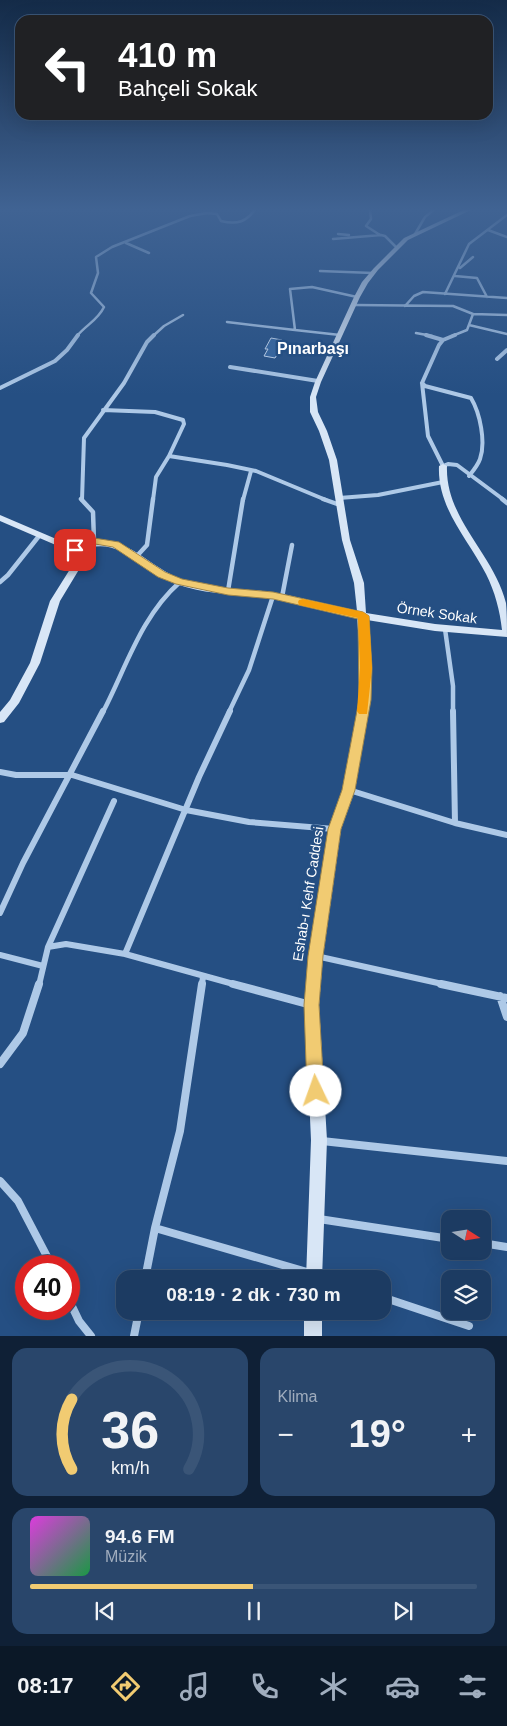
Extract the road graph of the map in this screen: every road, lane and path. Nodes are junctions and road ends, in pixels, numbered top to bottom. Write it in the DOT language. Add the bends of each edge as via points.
graph roads {
  1 [pos="98,270"];
  2 [pos="375,270"];
  3 [pos="458,270"];
  4 [pos="320,271"];
  5 [pos="373,273"];
  6 [pos="455,276"];
  7 [pos="445,294"];
  8 [pos="486,297"];
  9 [pos="507,298"];
  10 [pos="356,301"];
  11 [pos="404,306"];
  12 [pos="473,314"];
  13 [pos="183,315"];
  14 [pos="507,315"];
  15 [pos="227,322"];
  16 [pos="469,325"];
  17 [pos="295,330"];
  18 [pos="416,333"];
  19 [pos="507,334"];
  20 [pos="340,335"];
  21 [pos="443,340"];
  22 [pos="507,350"];
  23 [pos="497,359"];
  24 [pos="230,367"];
  25 [pos="318,381"];
  26 [pos="422,383"];
  27 [pos="0,388"];
  28 [pos="103,410"];
  29 [pos="169,456"];
  30 [pos="443,466"];
  31 [pos="251,471"];
  32 [pos="469,476"];
  33 [pos="443,482"];
  34 [pos="339,502"];
  35 [pos="507,503"];
  36 [pos="0,518"];
  37 [pos="39,536"];
  38 [pos="94,541"];
  39 [pos="292,545"];
  40 [pos="75,550"];
  41 [pos="136,557"];
  42 [pos="0,582"];
  43 [pos="180,582"];
  44 [pos="228,591"];
  45 [pos="278,597"];
  46 [pos="363,616"];
  47 [pos="445,630"];
  48 [pos="507,634"];
  49 [pos="0,719"];
  50 [pos="0,772"];
  51 [pos="72,775"];
  52 [pos="349,790"];
  53 [pos="114,801"];
  54 [pos="186,810"];
  55 [pos="455,823"];
  56 [pos="335,829"];
  57 [pos="507,835"];
  58 [pos="0,913"];
  59 [pos="48,947"];
  60 [pos="124,954"];
  61 [pos="0,955"];
  62 [pos="316,956"];
  63 [pos="43,966"];
  64 [pos="203,976"];
  65 [pos="503,997"];
  66 [pos="312,1005"];
  67 [pos="507,1017"];
  68 [pos="0,1064"];
  69 [pos="319,1140"];
  70 [pos="507,1161"];
  71 [pos="0,1181"];
  72 [pos="316,1219"];
  73 [pos="155,1228"];
  74 [pos="441,1238"];
  75 [pos="491,1244"];
  76 [pos="507,1247"];
  77 [pos="46,1255"];
  78 [pos="148,1270"];
  79 [pos="294,1270"];
  80 [pos="314,1270"];
  81 [pos="391,1300"];
  82 [pos="79,1320"];
  83 [pos="137,1320"];
  84 [pos="314,1320"];
  85 [pos="469,1326"];
  86 [pos="91,1336"];
  87 [pos="134,1336"];
  88 [pos="313,1336"];
  1 -- 27 [label="street" via="90,290 104,307 100,316 85,326 55,361"];
  2 -- 5 [label="street, Eshab-ı Kehf Caddesi"];
  3 -- 6 [label="street"];
  4 -- 5 [label="street"];
  5 -- 10 [label="street, Eshab-ı Kehf Caddesi"];
  6 -- 7 [label="street"];
  6 -- 8 [label="street" via="477,278"];
  7 -- 8 [label="street"];
  7 -- 11 [label="street" via="423,292"];
  8 -- 9 [label="street"];
  10 -- 11 [label="street"];
  10 -- 17 [label="street" via="332,291 293,286 290,289"];
  10 -- 20 [label="street, Eshab-ı Kehf Caddesi"];
  11 -- 12 [label="street" via="453,306"];
  12 -- 14 [label="street"];
  12 -- 16 [label="street"];
  13 -- 28 [label="street" via="164,326 148,342"];
  15 -- 17 [label="street"];
  16 -- 19 [label="street"];
  16 -- 21 [label="street" via="466,330"];
  17 -- 20 [label="street"];
  18 -- 21 [label="street"];
  20 -- 25 [label="street, Eshab-ı Kehf Caddesi"];
  21 -- 26 [label="street"];
  22 -- 23 [label="street"];
  24 -- 25 [label="street"];
  25 -- 34 [label="street, Eshab-ı Kehf Caddesi" via="313,397 314,412 333,460"];
  26 -- 30 [label="street" via="428,436"];
  26 -- 32 [label="street" via="471,398 476,404 482,447 480,460"];
  28 -- 29 [label="street" via="155,412 183,420"];
  28 -- 38 [label="street" via="84,438 81,498 93,512"];
  29 -- 31 [label="street"];
  29 -- 41 [label="street" via="156,477 147,545"];
  30 -- 32 [label="street" via="457,465"];
  30 -- 33 [label="street"];
  31 -- 34 [label="street" via="282,480 318,499"];
  31 -- 44 [label="street" via="241,506"];
  32 -- 35 [label="street"];
  33 -- 34 [label="street"];
  33 -- 48 [label="street" via="451,507 491,574 504,611"];
  34 -- 46 [label="street, Eshab-ı Kehf Caddesi" via="346,540 360,584"];
  36 -- 37 [label="street"];
  37 -- 40 [label="street"];
  37 -- 42 [label="street"];
  38 -- 40 [label="street"];
  38 -- 41 [label="street, Örnek Sokak" via="116,545"];
  39 -- 45 [label="street"];
  40 -- 49 [label="street" via="82,558 55,601 35,663 14,703"];
  41 -- 43 [label="street, Örnek Sokak"];
  43 -- 44 [label="street, Örnek Sokak"];
  43 -- 51 [label="street" via="138,636"];
  44 -- 45 [label="street, Örnek Sokak"];
  45 -- 46 [label="street, Örnek Sokak"];
  45 -- 54 [label="street"];
  46 -- 47 [label="street, Örnek Sokak"];
  46 -- 52 [label="street, Eshab-ı Kehf Caddesi" via="365,700"];
  47 -- 48 [label="street, Örnek Sokak"];
  47 -- 55 [label="street" via="453,686"];
  50 -- 51 [label="street"];
  51 -- 54 [label="street"];
  51 -- 58 [label="street" via="23,863"];
  52 -- 55 [label="street"];
  52 -- 56 [label="street, Eshab-ı Kehf Caddesi"];
  53 -- 59 [label="street"];
  54 -- 56 [label="street" via="249,822"];
  54 -- 60 [label="street"];
  55 -- 57 [label="street"];
  56 -- 62 [label="street, Eshab-ı Kehf Caddesi"];
  59 -- 60 [label="street" via="66,944"];
  59 -- 63 [label="street"];
  60 -- 64 [label="street"];
  61 -- 63 [label="street"];
  62 -- 65 [label="street"];
  62 -- 66 [label="street, Eshab-ı Kehf Caddesi"];
  63 -- 68 [label="street" via="23,1033"];
  64 -- 66 [label="street"];
  64 -- 73 [label="street" via="180,1131"];
  65 -- 67 [label="street"];
  66 -- 69 [label="street, Eshab-ı Kehf Caddesi"];
  69 -- 70 [label="street"];
  69 -- 72 [label="street, Eshab-ı Kehf Caddesi"];
  71 -- 77 [label="street" via="18,1201"];
  72 -- 74 [label="street"];
  72 -- 80 [label="street, Eshab-ı Kehf Caddesi"];
  73 -- 78 [label="street"];
  73 -- 79 [label="street"];
  75 -- 76 [label="street"];
  81 -- 85 [label="street"];
  82 -- 86 [label="street"];
  83 -- 87 [label="street"];
  84 -- 88 [label="street"];
}
